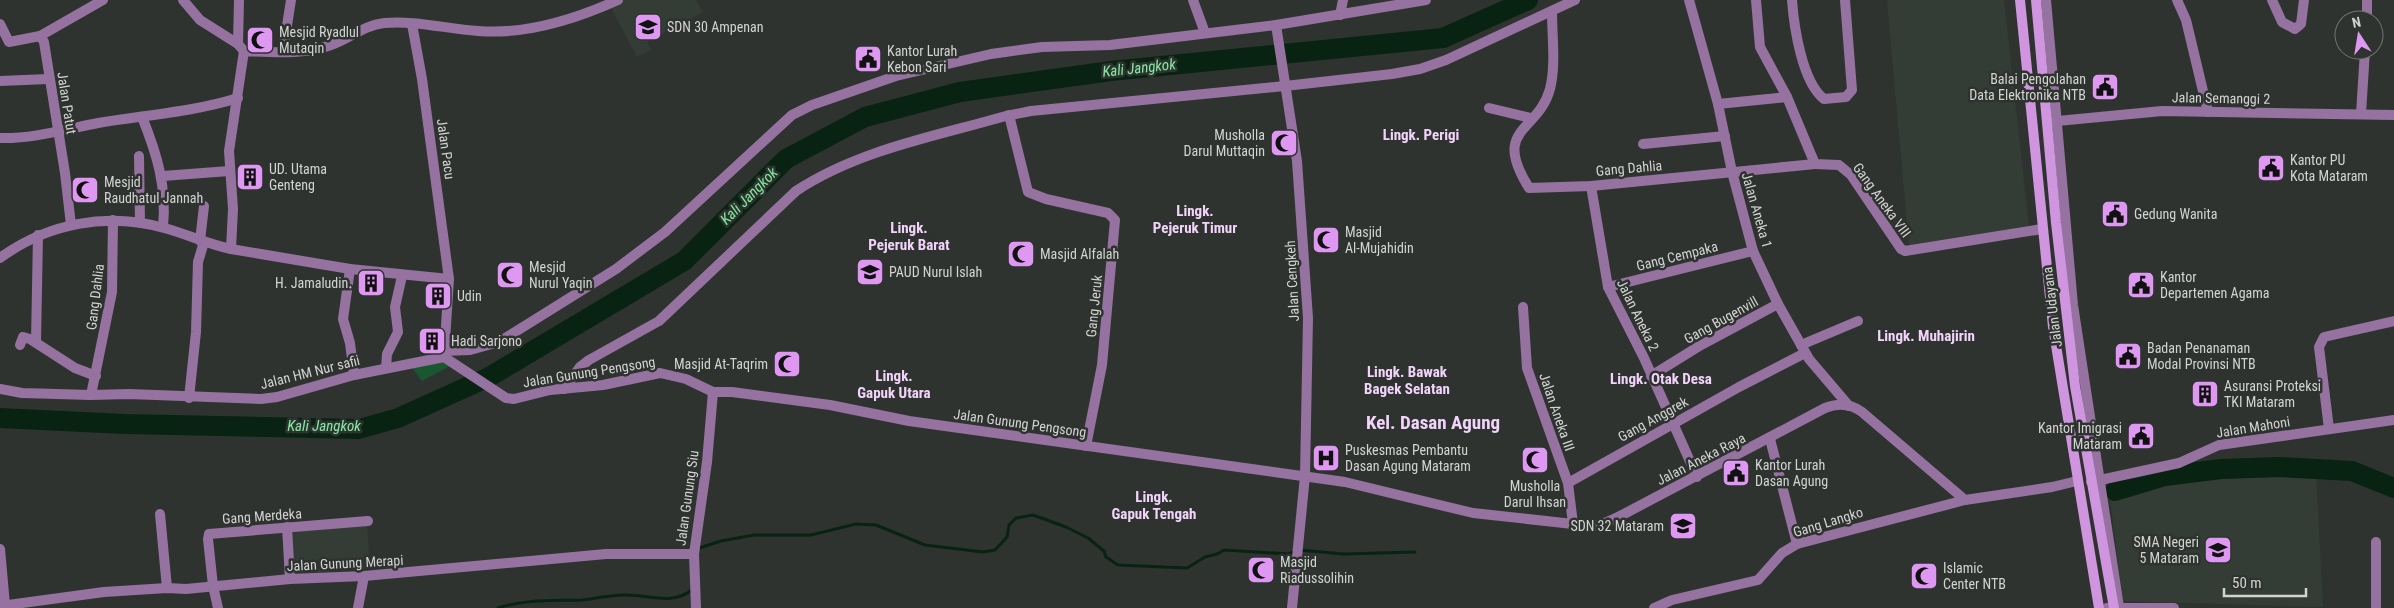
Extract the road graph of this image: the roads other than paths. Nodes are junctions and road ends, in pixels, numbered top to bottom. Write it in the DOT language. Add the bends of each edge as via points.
graph roads {
  1 [pos="103,0"];
  2 [pos="183,0"];
  3 [pos="239,0"];
  4 [pos="291,0"];
  5 [pos="618,0"];
  6 [pos="1193,0"];
  7 [pos="1344,0"];
  8 [pos="1426,0"];
  9 [pos="1575,0"];
  10 [pos="1689,0"];
  11 [pos="1756,0"];
  12 [pos="1792,0"];
  13 [pos="1845,0"];
  14 [pos="2020,0"];
  15 [pos="2036,0"];
  16 [pos="2046,0"];
  17 [pos="2177,0"];
  18 [pos="2272,0"];
  19 [pos="2304,0"];
  20 [pos="85,4"];
  21 [pos="1552,12"];
  22 [pos="1340,15"];
  23 [pos="0,24"];
  24 [pos="412,24"];
  25 [pos="1276,25"];
  26 [pos="1205,33"];
  27 [pos="40,36"];
  28 [pos="4,43"];
  29 [pos="241,48"];
  30 [pos="283,51"];
  31 [pos="2365,60"];
  32 [pos="48,79"];
  33 [pos="0,81"];
  34 [pos="1285,82"];
  35 [pos="1787,97"];
  36 [pos="238,98"];
  37 [pos="1718,104"];
  38 [pos="1489,108"];
  39 [pos="2208,112"];
  40 [pos="2362,114"];
  41 [pos="1009,115"];
  42 [pos="2394,115"];
  43 [pos="142,116"];
  44 [pos="1532,118"];
  45 [pos="2052,121"];
  46 [pos="57,131"];
  47 [pos="1725,136"];
  48 [pos="0,138"];
  49 [pos="1643,144"];
  50 [pos="139,156"];
  51 [pos="1815,164"];
  52 [pos="229,171"];
  53 [pos="1732,172"];
  54 [pos="163,176"];
  55 [pos="1591,186"];
  56 [pos="204,206"];
  57 [pos="113,220"];
  58 [pos="140,222"];
  59 [pos="71,225"];
  60 [pos="163,227"];
  61 [pos="2042,229"];
  62 [pos="38,236"];
  63 [pos="202,242"];
  64 [pos="231,249"];
  65 [pos="1753,251"];
  66 [pos="0,258"];
  67 [pos="350,270"];
  68 [pos="402,276"];
  69 [pos="449,279"];
  70 [pos="1608,287"];
  71 [pos="1778,304"];
  72 [pos="1523,307"];
  73 [pos="1858,321"];
  74 [pos="2394,321"];
  75 [pos="36,342"];
  76 [pos="20,345"];
  77 [pos="1803,349"];
  78 [pos="445,357"];
  79 [pos="386,368"];
  80 [pos="354,375"];
  81 [pos="96,376"];
  82 [pos="1652,376"];
  83 [pos="0,389"];
  84 [pos="564,389"];
  85 [pos="713,392"];
  86 [pos="91,396"];
  87 [pos="189,398"];
  88 [pos="1849,406"];
  89 [pos="2394,420"];
  90 [pos="1674,423"];
  91 [pos="2329,429"];
  92 [pos="1770,439"];
  93 [pos="1086,446"];
  94 [pos="1305,476"];
  95 [pos="1697,477"];
  96 [pos="1568,483"];
  97 [pos="2094,483"];
  98 [pos="2078,484"];
  99 [pos="1965,500"];
  100 [pos="160,514"];
  101 [pos="368,521"];
  102 [pos="1573,524"];
  103 [pos="287,527"];
  104 [pos="2376,542"];
  105 [pos="1797,544"];
  106 [pos="0,549"];
  107 [pos="692,552"];
  108 [pos="364,576"];
  109 [pos="290,579"];
  110 [pos="2109,583"];
  111 [pos="213,586"];
  112 [pos="2094,586"];
  113 [pos="167,588"];
  114 [pos="2,606"];
  115 [pos="218,608"];
  116 [pos="358,608"];
  117 [pos="696,608"];
  118 [pos="1292,608"];
  119 [pos="1654,608"];
  120 [pos="2099,608"];
  121 [pos="2113,608"];
  122 [pos="2174,608"];
  123 [pos="2376,608"];
  1 -- 20 [label="street"];
  2 -- 29 [label="street" via="209,27"];
  3 -- 29 [label="street"];
  4 -- 30 [label="street"];
  5 -- 24 [label="street" via="567,20 523,28 481,31"];
  6 -- 26 [label="street"];
  7 -- 22 [label="street"];
  8 -- 22 [label="street, Jalan HM Nur safii"];
  9 -- 21 [label="street"];
  10 -- 37 [label="street, Jalan Aneka 1"];
  11 -- 35 [label="street" via="1760,47"];
  12 -- 13 [label="street" via="1800,47 1815,90 1824,100 1840,99 1852,90"];
  14 -- 61 [label="main road, Jalan Udayana"];
  15 -- 45 [label="main road, Jalan Udayana"];
  16 -- 45 [label="street"];
  17 -- 39 [label="street" via="2186,20"];
  18 -- 19 [label="street" via="2282,22 2295,29 2301,24"];
  20 -- 27 [label="street"];
  21 -- 34 [label="street" via="1420,69"];
  21 -- 44 [label="street" via="1551,82 1546,98"];
  22 -- 25 [label="street, Jalan HM Nur safii"];
  23 -- 28 [label="street"];
  24 -- 30 [label="street" via="374,25 326,47"];
  24 -- 69 [label="street, Jalan Pacu"];
  25 -- 26 [label="street, Jalan HM Nur safii"];
  25 -- 34 [label="street, Jalan Cengkeh"];
  26 -- 78 [label="street, Jalan HM Nur safii" via="1102,46 1021,49 962,59 896,76 802,109 665,232 616,269 499,342"];
  27 -- 28 [label="street"];
  27 -- 32 [label="street, Jalan Patut" via="46,50"];
  29 -- 30 [label="street"];
  29 -- 36 [label="street"];
  31 -- 40 [label="street"];
  32 -- 33 [label="street"];
  32 -- 46 [label="street, Jalan Patut"];
  34 -- 41 [label="street"];
  34 -- 94 [label="street, Jalan Cengkeh" via="1297,161 1306,264"];
  35 -- 37 [label="street"];
  35 -- 51 [label="street"];
  36 -- 43 [label="street" via="200,109"];
  36 -- 52 [label="street" via="230,139"];
  37 -- 47 [label="street, Jalan Aneka 1"];
  38 -- 44 [label="street"];
  39 -- 40 [label="street, Jalan Semanggi 2"];
  39 -- 45 [label="street, Jalan Semanggi 2" via="2162,111"];
  40 -- 42 [label="street, Jalan Semanggi 2"];
  41 -- 84 [label="street" via="850,161 821,174 796,191 659,321 589,360"];
  41 -- 93 [label="street, Gang Jeruk" via="1028,192 1046,200 1108,213 1115,220 1102,365"];
  43 -- 46 [label="street"];
  43 -- 54 [label="street"];
  44 -- 55 [label="street, Gang Dahlia" via="1518,134 1515,147 1529,188"];
  45 -- 97 [label="main road, Jalan Udayana" via="2067,322"];
  46 -- 48 [label="street" via="29,137"];
  46 -- 59 [label="street, Jalan Patut"];
  47 -- 49 [label="street"];
  47 -- 53 [label="street, Jalan Aneka 1"];
  50 -- 58 [label="street"];
  51 -- 53 [label="street, Gang Dahlia"];
  51 -- 61 [label="street, Gang Aneka VIII" via="1834,164 1844,168 1893,240 1905,251"];
  52 -- 54 [label="street"];
  52 -- 64 [label="street" via="233,209"];
  53 -- 55 [label="street, Gang Dahlia"];
  53 -- 65 [label="street, Jalan Aneka 1"];
  54 -- 60 [label="street"];
  55 -- 70 [label="street, Jalan Aneka 2"];
  56 -- 63 [label="street"];
  57 -- 58 [label="street"];
  57 -- 59 [label="street"];
  57 -- 81 [label="street, Gang Dahlia" via="112,292"];
  58 -- 60 [label="street"];
  59 -- 62 [label="street"];
  60 -- 63 [label="street"];
  61 -- 98 [label="main road, Jalan Udayana" via="2058,368"];
  62 -- 66 [label="street"];
  62 -- 75 [label="street"];
  63 -- 64 [label="street"];
  63 -- 87 [label="street"];
  64 -- 67 [label="street"];
  65 -- 70 [label="street, Gang Cempaka"];
  65 -- 71 [label="street, Jalan Aneka 1"];
  67 -- 68 [label="street"];
  67 -- 80 [label="street" via="343,319"];
  68 -- 69 [label="street"];
  68 -- 79 [label="street" via="395,307 398,332 387,354"];
  69 -- 78 [label="street, Jalan Pacu"];
  70 -- 82 [label="street, Jalan Aneka 2"];
  71 -- 77 [label="street, Jalan Aneka 1"];
  71 -- 82 [label="street, Gang Bugenvill" via="1701,345"];
  72 -- 96 [label="street, Jalan Aneka III" via="1527,368"];
  73 -- 77 [label="street, Gang Anggrek"];
  74 -- 91 [label="street" via="2324,337 2320,342 2318,347"];
  75 -- 76 [label="street" via="23,336"];
  75 -- 81 [label="street" via="75,368"];
  77 -- 88 [label="street, Jalan Aneka 1" via="1815,368"];
  77 -- 90 [label="street, Gang Anggrek"];
  78 -- 79 [label="street, Jalan HM Nur safii"];
  78 -- 84 [label="street, Jalan Gunung Pengsong" via="506,398"];
  79 -- 80 [label="street, Jalan HM Nur safii"];
  80 -- 87 [label="street, Jalan HM Nur safii" via="277,397 242,400"];
  81 -- 86 [label="street, Gang Dahlia"];
  82 -- 90 [label="street, Jalan Aneka 2"];
  83 -- 86 [label="street"];
  84 -- 85 [label="street, Jalan Gunung Pengsong" via="660,373 686,379"];
  85 -- 93 [label="street, Jalan Gunung Pengsong" via="830,405 909,421"];
  85 -- 107 [label="street, Jalan Gunung Siu"];
  86 -- 87 [label="street, Jalan HM Nur safii" via="129,394"];
  88 -- 92 [label="street, Jalan Aneka Raya" via="1825,408"];
  88 -- 99 [label="street" via="1862,412"];
  89 -- 91 [label="street, Jalan Mahoni"];
  90 -- 95 [label="street, Jalan Aneka 2"];
  90 -- 96 [label="street, Gang Anggrek"];
  91 -- 97 [label="street, Jalan Mahoni" via="2219,445 2179,463"];
  92 -- 95 [label="street, Jalan Aneka Raya"];
  92 -- 105 [label="street"];
  93 -- 94 [label="street, Jalan Gunung Pengsong"];
  94 -- 102 [label="street, Jalan Aneka Raya" via="1387,491 1473,513"];
  94 -- 118 [label="street, Jalan Cengkeh"];
  95 -- 102 [label="street, Jalan Aneka Raya" via="1609,521 1584,527"];
  96 -- 102 [label="street, Jalan Aneka III"];
  97 -- 110 [label="main road, Jalan Udayana" via="2094,503"];
  97 -- 121 [label="street"];
  98 -- 99 [label="street"];
  98 -- 112 [label="main road, Jalan Udayana"];
  99 -- 105 [label="street, Gang Langko"];
  100 -- 113 [label="street"];
  101 -- 103 [label="street, Gang Merdeka"];
  103 -- 109 [label="street"];
  103 -- 111 [label="street, Gang Merdeka" via="209,534"];
  104 -- 123 [label="street"];
  105 -- 119 [label="street, Gang Langko" via="1782,553 1758,580 1672,600"];
  106 -- 114 [label="street"];
  107 -- 108 [label="street, Jalan Gunung Merapi" via="606,554"];
  107 -- 117 [label="street, Jalan Gunung Siu"];
  108 -- 109 [label="street, Jalan Gunung Merapi"];
  108 -- 116 [label="street"];
  109 -- 111 [label="street, Jalan Gunung Merapi"];
  110 -- 112 [label="main road"];
  110 -- 121 [label="main road, Jalan Udayana"];
  111 -- 113 [label="street, Jalan Gunung Merapi" via="186,590"];
  111 -- 115 [label="street"];
  112 -- 120 [label="main road, Jalan Udayana"];
  113 -- 114 [label="street, Jalan Gunung Merapi" via="104,592"];
  121 -- 122 [label="street"];
}
